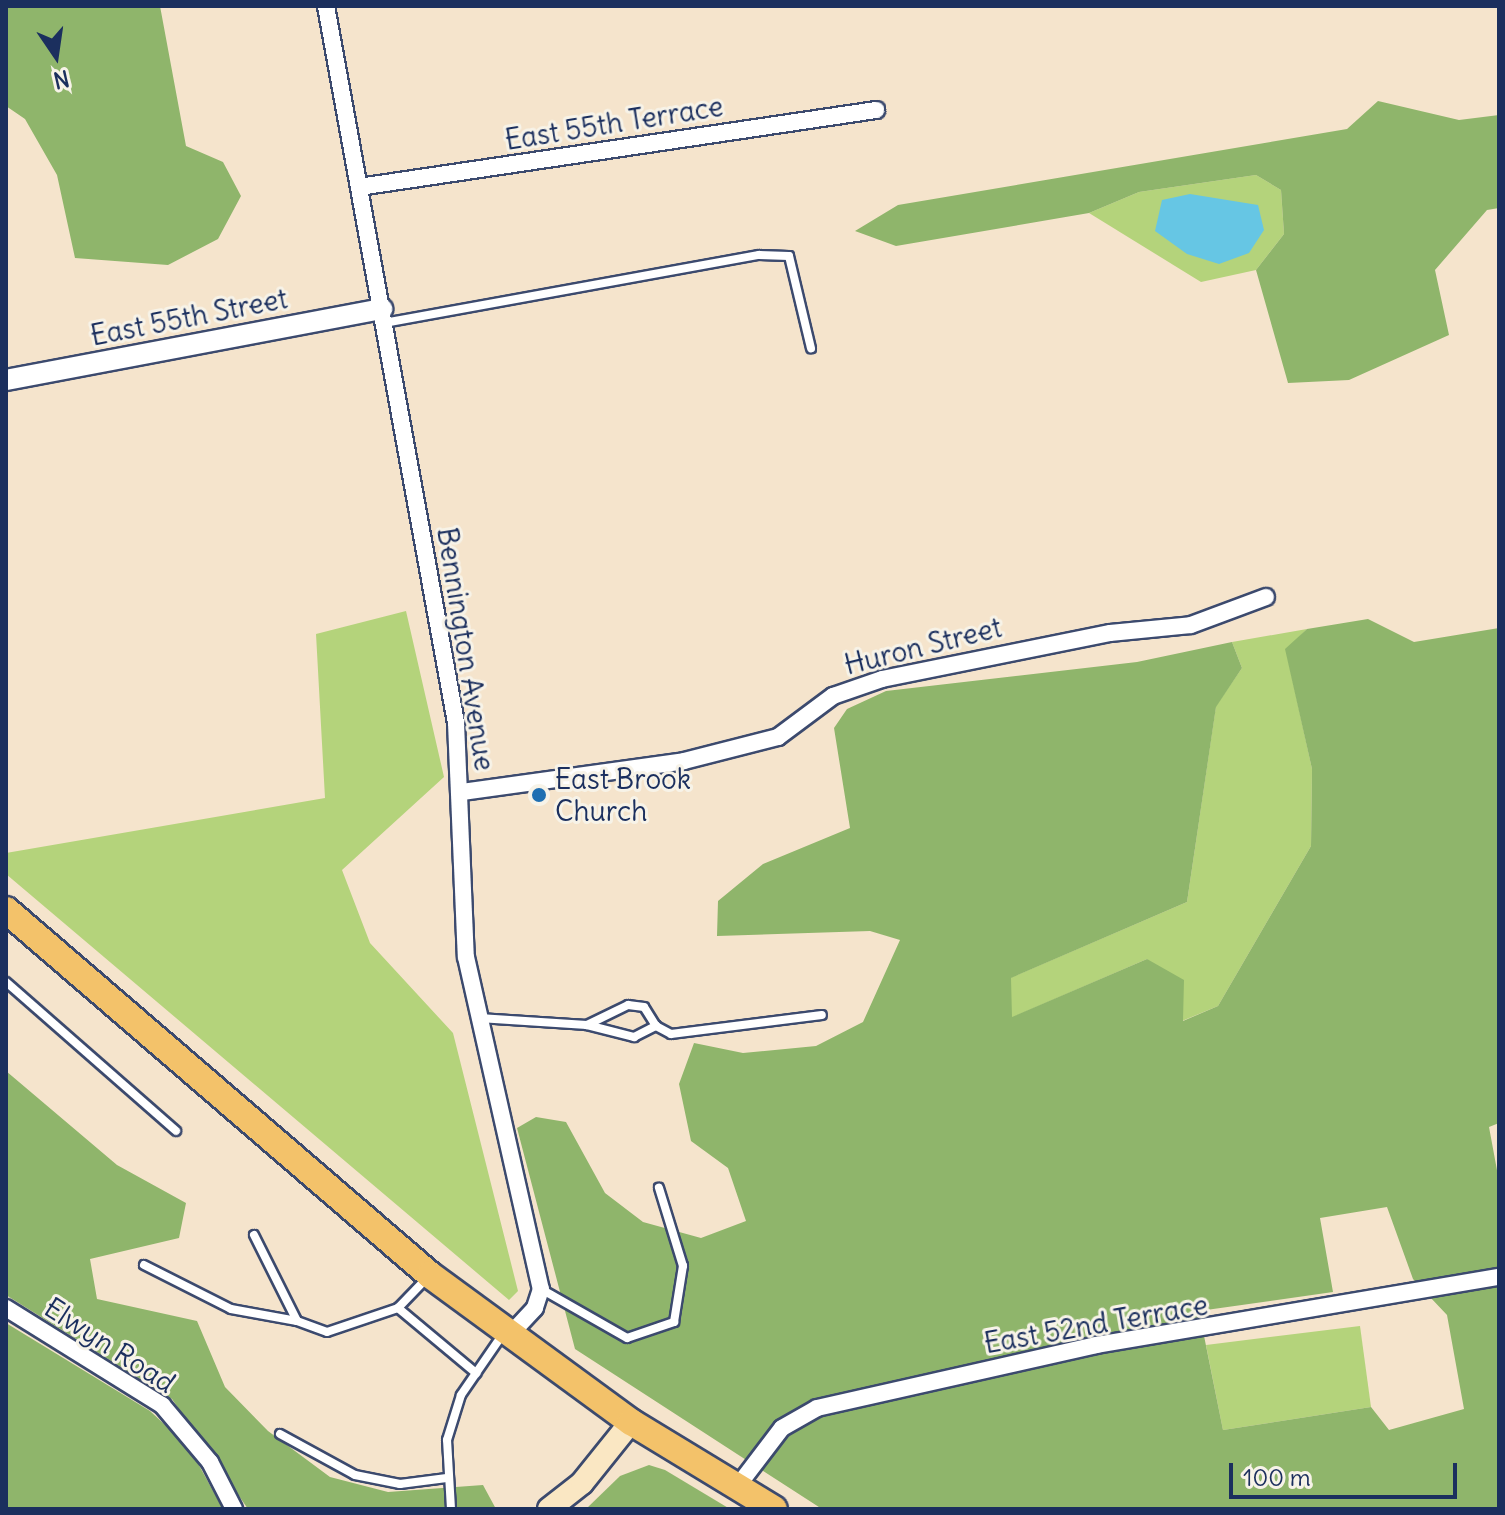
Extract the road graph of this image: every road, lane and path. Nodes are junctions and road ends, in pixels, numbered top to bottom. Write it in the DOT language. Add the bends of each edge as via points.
graph roads {
  1 [pos="326,6"];
  2 [pos="876,110"];
  3 [pos="359,187"];
  4 [pos="383,316"];
  5 [pos="811,348"];
  6 [pos="6,380"];
  7 [pos="1266,597"];
  8 [pos="462,792"];
  9 [pos="6,910"];
  10 [pos="6,982"];
  11 [pos="822,1015"];
  12 [pos="478,1018"];
  13 [pos="587,1025"];
  14 [pos="656,1026"];
  15 [pos="176,1131"];
  16 [pos="659,1188"];
  17 [pos="254,1235"];
  18 [pos="144,1265"];
  19 [pos="430,1275"];
  20 [pos="1499,1277"];
  21 [pos="541,1289"];
  22 [pos="6,1308"];
  23 [pos="398,1308"];
  24 [pos="297,1321"];
  25 [pos="506,1334"];
  26 [pos="476,1373"];
  27 [pos="631,1422"];
  28 [pos="280,1434"];
  29 [pos="447,1478"];
  30 [pos="737,1487"];
  31 [pos="234,1509"];
  32 [pos="451,1509"];
  33 [pos="549,1509"];
  34 [pos="774,1509"];
  1 -- 3 [label="street, Bennington Avenue"];
  2 -- 3 [label="street, East 55th Terrace"];
  3 -- 4 [label="street, Bennington Avenue"];
  4 -- 5 [label="lane" via="759,255 789,256"];
  4 -- 6 [label="street, East 55th Street"];
  4 -- 8 [label="street, Bennington Avenue"];
  7 -- 8 [label="street, Huron Street" via="1191,625 1096,635 882,679 833,696 778,737 684,761"];
  8 -- 12 [label="street, Bennington Avenue" via="459,865"];
  9 -- 19 [label="highway"];
  10 -- 15 [label="lane"];
  11 -- 14 [label="lane" via="671,1034"];
  12 -- 13 [label="lane"];
  12 -- 21 [label="street, Bennington Avenue"];
  13 -- 14 [label="lane" via="634,1037"];
  13 -- 14 [label="lane" via="628,1005 644,1007"];
  16 -- 21 [label="lane" via="683,1266 674,1322 627,1338"];
  17 -- 24 [label="lane"];
  18 -- 24 [label="lane" via="231,1309"];
  19 -- 23 [label="lane"];
  19 -- 25 [label="highway"];
  20 -- 30 [label="street, East 52nd Terrace" via="1096,1345 817,1408 782,1428"];
  21 -- 25 [label="street" via="535,1308"];
  22 -- 31 [label="street, Elwyn Road" via="162,1405 210,1462"];
  23 -- 24 [label="lane" via="327,1332"];
  23 -- 26 [label="lane"];
  25 -- 26 [label="lane"];
  25 -- 27 [label="highway"];
  26 -- 29 [label="lane" via="447,1440"];
  27 -- 30 [label="highway"];
  27 -- 33 [label="main road" via="601,1463"];
  28 -- 29 [label="lane" via="355,1475 400,1484"];
  29 -- 32 [label="lane"];
  30 -- 34 [label="highway"];
}
